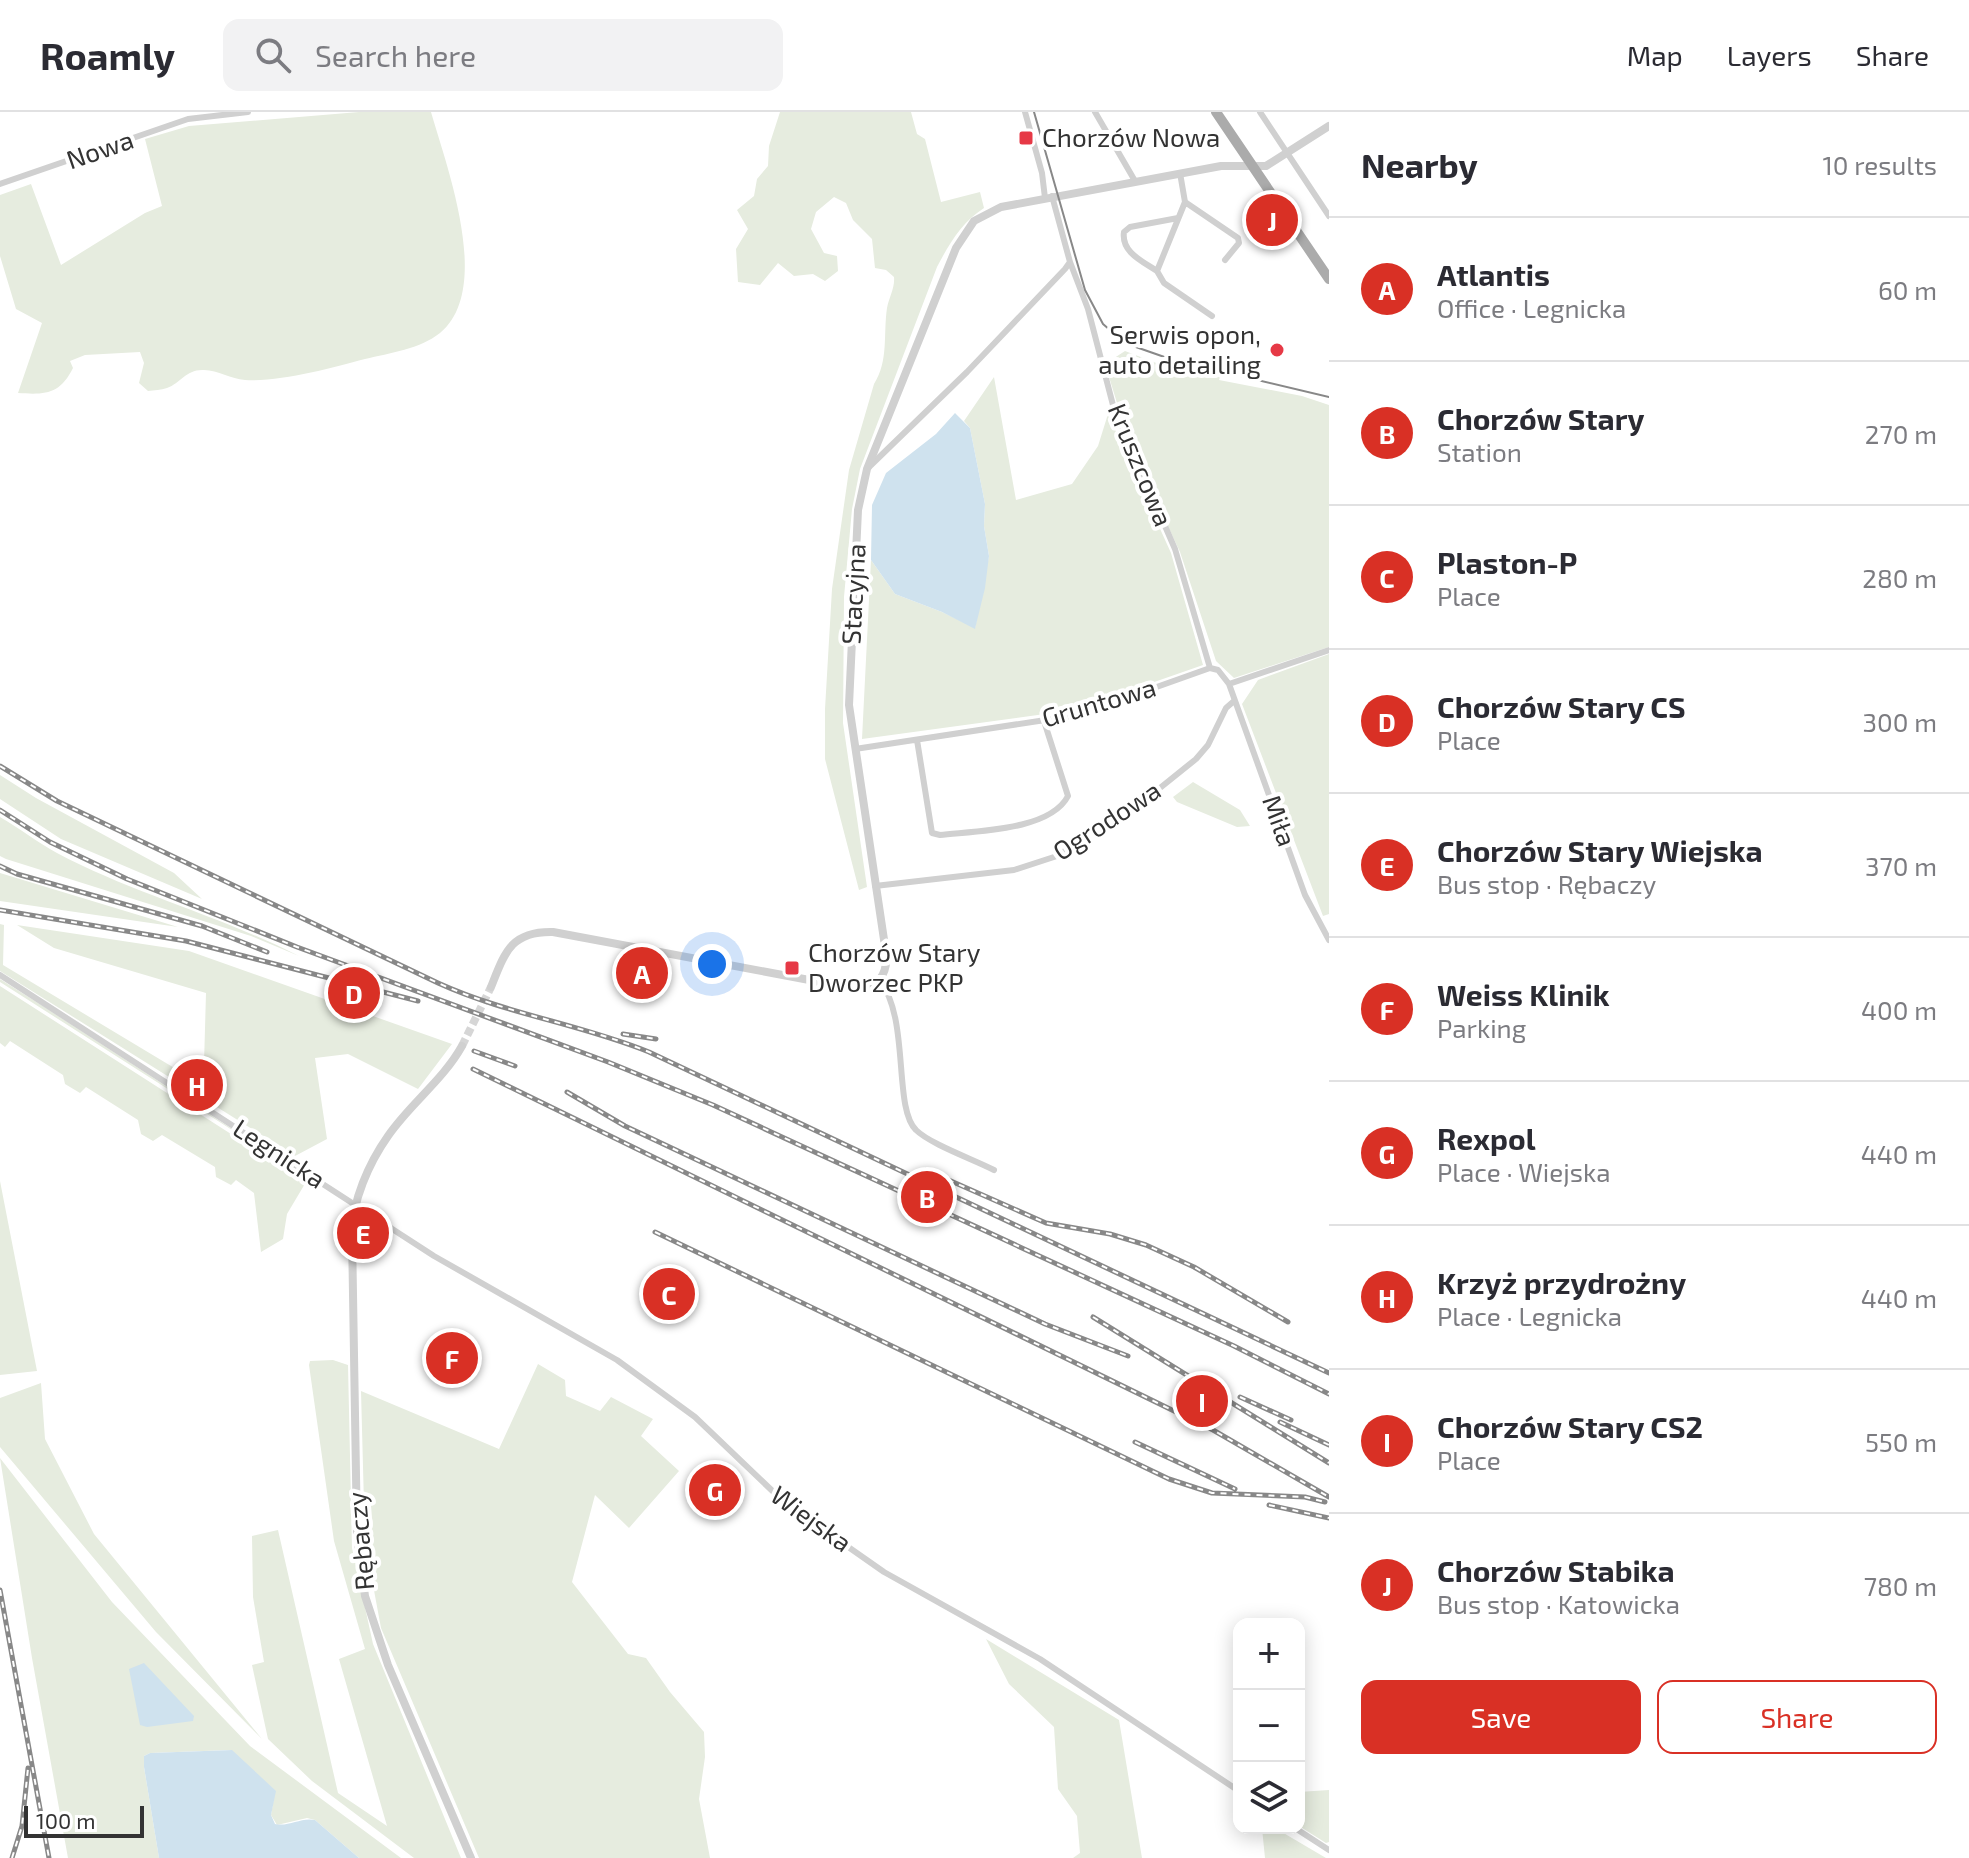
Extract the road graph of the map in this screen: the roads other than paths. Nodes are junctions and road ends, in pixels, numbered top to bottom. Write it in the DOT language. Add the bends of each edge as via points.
graph roads {
  1 [pos="248,112"];
  2 [pos="1025,112"];
  3 [pos="1095,112"];
  4 [pos="1216,112"];
  5 [pos="1260,112"];
  6 [pos="1329,126"];
  7 [pos="1287,153"];
  8 [pos="1253,168"];
  9 [pos="1180,173"];
  10 [pos="1135,181"];
  11 [pos="0,184"];
  12 [pos="1049,197"];
  13 [pos="1185,202"];
  14 [pos="1329,216"];
  15 [pos="1178,218"];
  16 [pos="1225,260"];
  17 [pos="1070,262"];
  18 [pos="1157,271"];
  19 [pos="1329,279"];
  20 [pos="1212,316"];
  21 [pos="867,469"];
  22 [pos="1329,650"];
  23 [pos="1210,668"];
  24 [pos="1229,684"];
  25 [pos="1234,701"];
  26 [pos="1044,721"];
  27 [pos="917,740"];
  28 [pos="855,749"];
  29 [pos="875,886"];
  30 [pos="1329,940"];
  31 [pos="0,975"];
  32 [pos="880,981"];
  33 [pos="491,987"];
  34 [pos="462,1046"];
  35 [pos="994,1170"];
  36 [pos="356,1204"];
  37 [pos="1233,1787"];
  38 [pos="1304,1834"];
  39 [pos="1329,1850"];
  40 [pos="471,1858"];
  1 -- 11 [label="street, Nowa" via="183,121"];
  2 -- 12 [label="street, Kruszcowa"];
  3 -- 10 [label="street"];
  4 -- 8 [label="main road"];
  5 -- 7 [label="street"];
  6 -- 7 [label="street"];
  7 -- 8 [label="street"];
  7 -- 14 [label="street"];
  8 -- 9 [label="street, Stacyjna" via="1231,165"];
  8 -- 19 [label="main road"];
  9 -- 10 [label="street, Stacyjna"];
  9 -- 13 [label="street"];
  10 -- 12 [label="street, Stacyjna"];
  12 -- 17 [label="street, Kruszcowa"];
  12 -- 21 [label="street, Stacyjna" via="995,209 964,233"];
  13 -- 15 [label="street"];
  13 -- 16 [label="street" via="1238,238"];
  15 -- 18 [label="street"];
  15 -- 18 [label="street" via="1124,232 1127,250"];
  17 -- 21 [label="street"];
  17 -- 23 [label="street, Kruszcowa" via="1114,409 1175,549"];
  18 -- 20 [label="street" via="1164,283"];
  21 -- 28 [label="street, Stacyjna" via="858,510 851,643 849,705"];
  22 -- 24 [label="street"];
  23 -- 24 [label="street"];
  23 -- 26 [label="street, Gruntowa" via="1084,713"];
  24 -- 25 [label="street"];
  25 -- 29 [label="street, Ogrodowa" via="1196,759 1057,856 1014,870"];
  25 -- 30 [label="street, Miła" via="1305,895"];
  26 -- 27 [label="street, Gruntowa"];
  26 -- 27 [label="street" via="1068,796 1042,817 1020,826 932,833"];
  27 -- 28 [label="street, Gruntowa"];
  28 -- 29 [label="street, Stacyjna"];
  29 -- 32 [label="street, Stacyjna" via="887,961"];
  31 -- 36 [label="street, Legnicka"];
  32 -- 33 [label="street" via="869,988 852,988 536,932 510,946"];
  32 -- 35 [label="street, Stacyjna" via="895,1010 907,1112 915,1129"];
  34 -- 36 [label="street, Legnicka" via="388,1135"];
  36 -- 37 [label="street, Wiejska" via="434,1256 617,1360 695,1417 784,1502 884,1572 1040,1659"];
  36 -- 40 [label="street, Rębaczy" via="352,1234 357,1520 365,1596 388,1665"];
  38 -- 39 [label="street"];
}
